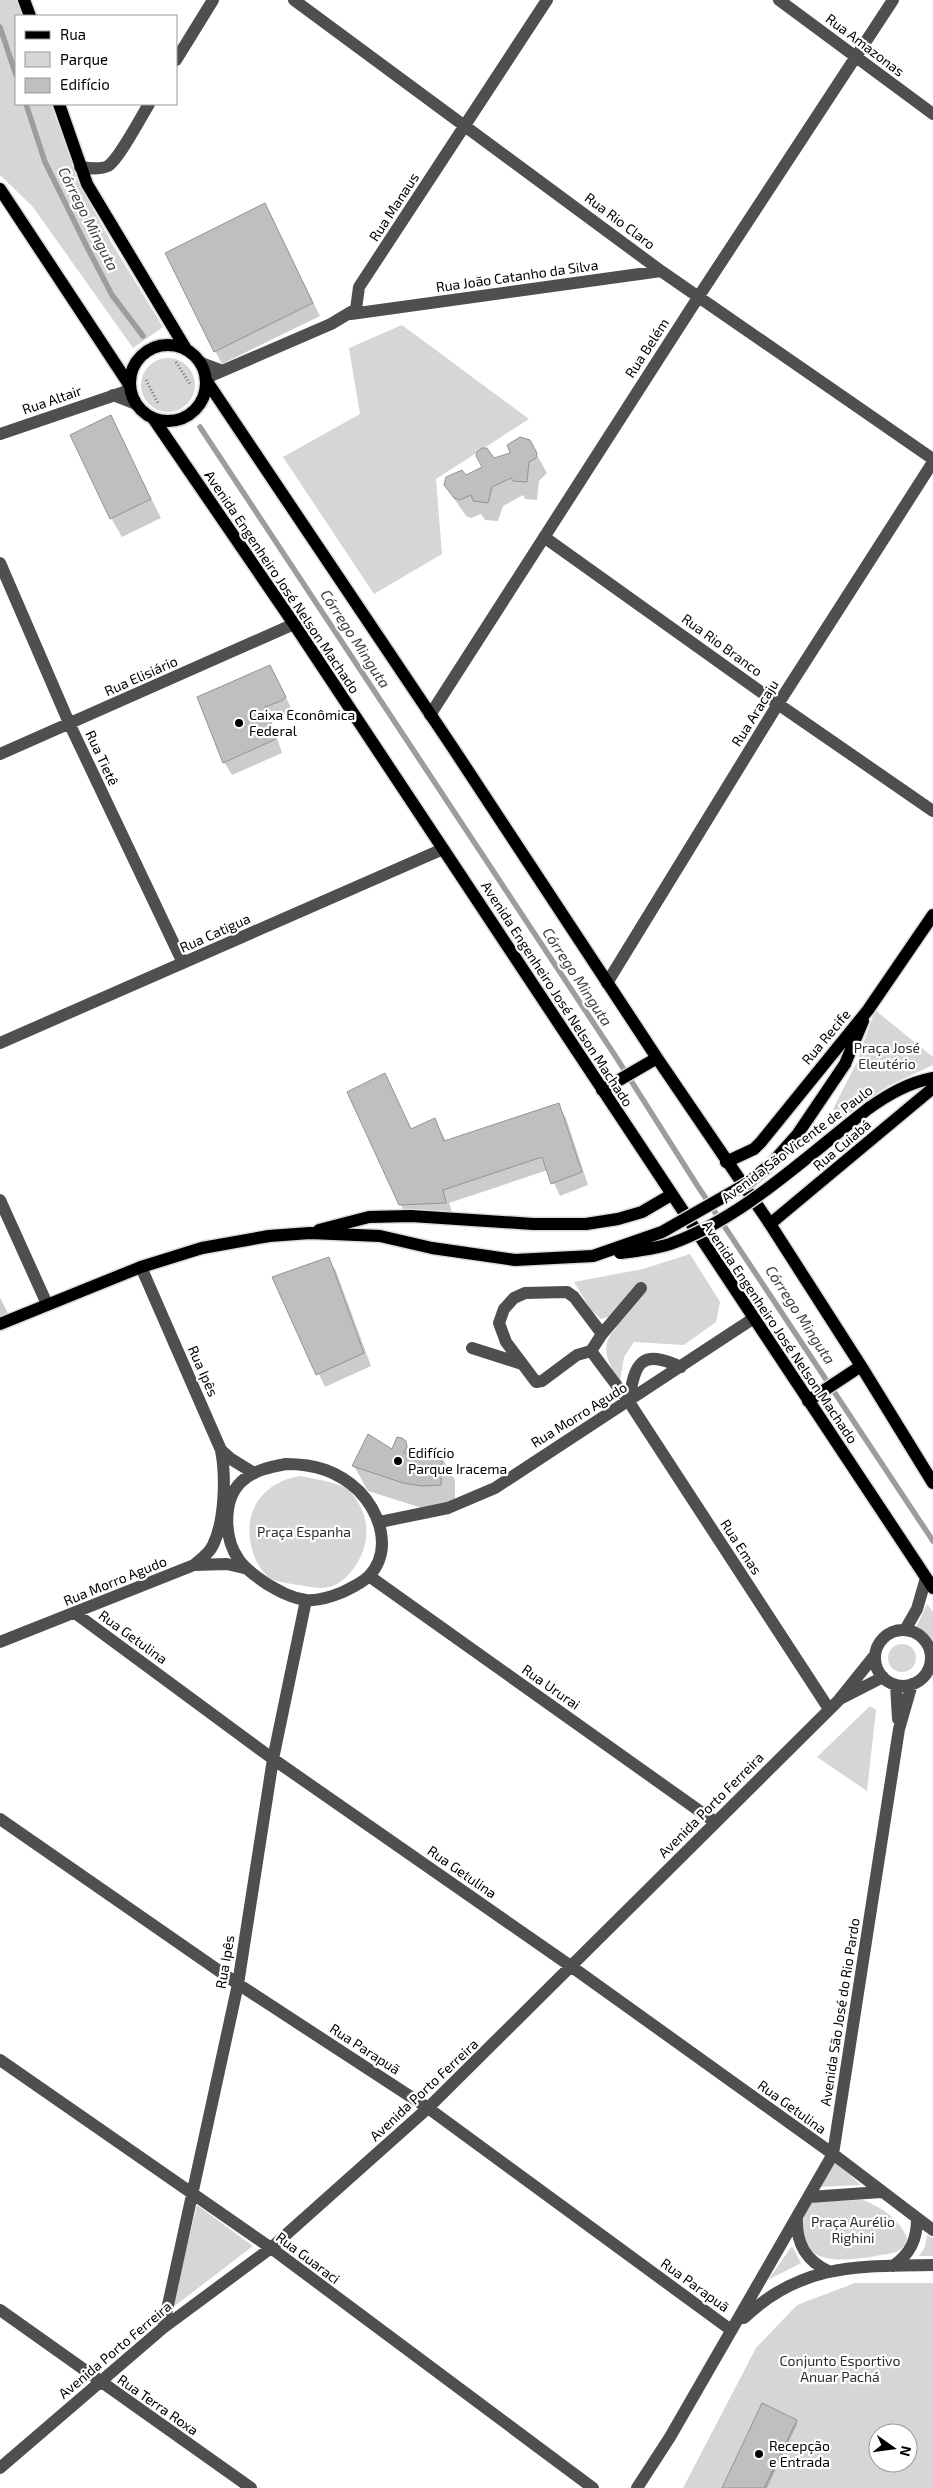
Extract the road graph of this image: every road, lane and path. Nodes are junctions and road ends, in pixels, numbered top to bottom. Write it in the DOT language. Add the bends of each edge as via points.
graph roads {
  1 [pos="24,0"];
  2 [pos="213,0"];
  3 [pos="294,0"];
  4 [pos="547,0"];
  5 [pos="779,0"];
  6 [pos="893,0"];
  7 [pos="30,15"];
  8 [pos="178,57"];
  9 [pos="856,58"];
  10 [pos="58,105"];
  11 [pos="148,105"];
  12 [pos="933,114"];
  13 [pos="466,127"];
  14 [pos="80,167"];
  15 [pos="0,189"];
  16 [pos="661,271"];
  17 [pos="359,288"];
  18 [pos="699,296"];
  19 [pos="356,309"];
  20 [pos="376,311"];
  21 [pos="186,349"];
  22 [pos="174,358"];
  23 [pos="201,363"];
  24 [pos="220,370"];
  25 [pos="143,375"];
  26 [pos="206,379"];
  27 [pos="130,388"];
  28 [pos="194,391"];
  29 [pos="114,394"];
  30 [pos="136,404"];
  31 [pos="158,415"];
  32 [pos="0,434"];
  33 [pos="933,460"];
  34 [pos="544,536"];
  35 [pos="0,563"];
  36 [pos="294,624"];
  37 [pos="778,704"];
  38 [pos="430,715"];
  39 [pos="70,725"];
  40 [pos="0,754"];
  41 [pos="933,811"];
  42 [pos="443,849"];
  43 [pos="933,915"];
  44 [pos="183,963"];
  45 [pos="607,983"];
  46 [pos="868,1010"];
  47 [pos="0,1043"];
  48 [pos="657,1058"];
  49 [pos="933,1078"];
  50 [pos="933,1088"];
  51 [pos="602,1090"];
  52 [pos="726,1162"];
  53 [pos="671,1196"];
  54 [pos="0,1200"];
  55 [pos="770,1224"];
  56 [pos="310,1233"];
  57 [pos="593,1256"];
  58 [pos="141,1267"];
  59 [pos="641,1288"];
  60 [pos="48,1304"];
  61 [pos="754,1318"];
  62 [pos="0,1324"];
  63 [pos="602,1334"];
  64 [pos="472,1348"];
  65 [pos="591,1351"];
  66 [pos="522,1364"];
  67 [pos="861,1366"];
  68 [pos="681,1367"];
  69 [pos="808,1401"];
  70 [pos="629,1402"];
  71 [pos="221,1450"];
  72 [pos="254,1473"];
  73 [pos="933,1483"];
  74 [pos="380,1522"];
  75 [pos="194,1565"];
  76 [pos="244,1568"];
  77 [pos="369,1576"];
  78 [pos="930,1583"];
  79 [pos="306,1600"];
  80 [pos="75,1613"];
  81 [pos="905,1630"];
  82 [pos="0,1642"];
  83 [pos="875,1655"];
  84 [pos="883,1678"];
  85 [pos="923,1678"];
  86 [pos="896,1685"];
  87 [pos="833,1705"];
  88 [pos="899,1729"];
  89 [pos="273,1759"];
  90 [pos="0,1819"];
  91 [pos="715,1822"];
  92 [pos="572,1967"];
  93 [pos="238,1984"];
  94 [pos="0,2060"];
  95 [pos="428,2108"];
  96 [pos="833,2154"];
  97 [pos="193,2192"];
  98 [pos="881,2192"];
  99 [pos="809,2197"];
  100 [pos="797,2218"];
  101 [pos="917,2219"];
  102 [pos="933,2230"];
  103 [pos="271,2248"];
  104 [pos="933,2265"];
  105 [pos="893,2266"];
  106 [pos="828,2271"];
  107 [pos="0,2310"];
  108 [pos="163,2328"];
  109 [pos="732,2330"];
  110 [pos="99,2382"];
  111 [pos="0,2468"];
  112 [pos="251,2488"];
  113 [pos="593,2488"];
  114 [pos="637,2488"];
  1 -- 7 [label="main road"];
  2 -- 8 [label="street"];
  3 -- 13 [label="street, Rua Rio Claro"];
  4 -- 13 [label="street, Rua Manaus"];
  5 -- 9 [label="street, Rua Amazonas"];
  6 -- 9 [label="street, Rua Belém"];
  9 -- 12 [label="street, Rua Amazonas"];
  9 -- 18 [label="street, Rua Belém"];
  10 -- 14 [label="main road"];
  11 -- 14 [label="street" via="108,166"];
  13 -- 16 [label="street, Rua Rio Claro"];
  13 -- 17 [label="street, Rua Manaus"];
  14 -- 21 [label="main road" via="87,184"];
  15 -- 27 [label="main road"];
  16 -- 18 [label="street, Rua Rio Claro"];
  16 -- 20 [label="street, Rua João Catanho da Silva"];
  17 -- 19 [label="street, Rua Manaus"];
  17 -- 20 [label="street" via="362,298"];
  18 -- 33 [label="street, Rua Rio Claro"];
  18 -- 34 [label="street, Rua Belém"];
  19 -- 20 [label="street, Rua João Catanho da Silva" via="350,314"];
  19 -- 24 [label="street" via="331,324"];
  21 -- 23 [label="main road"];
  21 -- 27 [label="main road" via="170,344 150,349 136,362"];
  22 -- 28 [label="path"];
  23 -- 24 [label="street"];
  23 -- 26 [label="main road"];
  24 -- 26 [label="street"];
  25 -- 31 [label="path"];
  26 -- 31 [label="main road" via="204,397 192,413 173,421"];
  26 -- 38 [label="main road"];
  27 -- 29 [label="street, Rua Altair"];
  27 -- 30 [label="main road"];
  29 -- 30 [label="street"];
  29 -- 32 [label="street, Rua Altair"];
  30 -- 31 [label="main road"];
  31 -- 36 [label="main road, Avenida Engenheiro José Nelson Machado"];
  33 -- 37 [label="street, Rua Aracaju"];
  34 -- 37 [label="street, Rua Rio Branco"];
  34 -- 38 [label="street, Rua Belém"];
  35 -- 39 [label="street, Rua Tietê"];
  36 -- 39 [label="street, Rua Elisiário"];
  36 -- 42 [label="main road, Avenida Engenheiro José Nelson Machado"];
  37 -- 41 [label="street, Rua Rio Branco"];
  37 -- 45 [label="street, Rua Aracaju"];
  38 -- 45 [label="main road"];
  39 -- 40 [label="street, Rua Elisiário"];
  39 -- 44 [label="street, Rua Tietê"];
  42 -- 44 [label="street, Rua Catigua"];
  42 -- 51 [label="main road, Avenida Engenheiro José Nelson Machado"];
  43 -- 46 [label="main road, Rua Recife"];
  44 -- 47 [label="street, Rua Catigua"];
  45 -- 48 [label="main road"];
  46 -- 52 [label="main road, Rua Recife" via="761,1142 754,1149"];
  46 -- 57 [label="main road, Avenida São Vicente de Paulo, bridge" via="845,1064 797,1136 772,1162 748,1183 662,1232"];
  48 -- 51 [label="main road"];
  48 -- 52 [label="main road"];
  49 -- 57 [label="main road, Avenida São Vicente de Paulo, bridge" via="889,1094 750,1201 694,1234 658,1247"];
  50 -- 55 [label="main road, Rua Cuiabá"];
  51 -- 53 [label="main road, Avenida Engenheiro José Nelson Machado"];
  52 -- 55 [label="main road"];
  53 -- 56 [label="main road" via="642,1212 586,1224 369,1217"];
  53 -- 61 [label="main road, Avenida Engenheiro José Nelson Machado"];
  54 -- 60 [label="street"];
  55 -- 67 [label="main road"];
  56 -- 57 [label="main road, Avenida São Vicente de Paulo" via="380,1236 432,1248 515,1260"];
  56 -- 58 [label="main road, Avenida São Vicente de Paulo" via="269,1236 202,1248"];
  58 -- 60 [label="main road, Avenida São Vicente de Paulo"];
  58 -- 71 [label="street, Rua Ipês"];
  59 -- 63 [label="street"];
  60 -- 62 [label="main road, Avenida São Vicente de Paulo"];
  61 -- 68 [label="street, Rua Morro Agudo"];
  61 -- 69 [label="main road, Avenida Engenheiro José Nelson Machado"];
  63 -- 65 [label="street"];
  63 -- 66 [label="street" via="567,1292 526,1293 514,1298 504,1309 499,1323 506,1342"];
  64 -- 66 [label="street"];
  65 -- 66 [label="street" via="577,1355 542,1381 536,1382"];
  65 -- 70 [label="street, Rua Emas"];
  67 -- 69 [label="main road"];
  67 -- 73 [label="main road"];
  68 -- 70 [label="street, Rua Morro Agudo"];
  68 -- 70 [label="street" via="666,1359 649,1358 639,1363 632,1375"];
  69 -- 78 [label="main road, Avenida Engenheiro José Nelson Machado"];
  70 -- 74 [label="street, Rua Morro Agudo" via="475,1498 448,1508"];
  70 -- 87 [label="street, Rua Emas"];
  71 -- 72 [label="street, Rua Ipês"];
  71 -- 75 [label="street" via="225,1477 216,1537 206,1554"];
  72 -- 74 [label="street" via="286,1464 308,1464 324,1469 350,1483 374,1509"];
  72 -- 76 [label="street" via="241,1483 232,1498 228,1518 227,1536"];
  74 -- 77 [label="street" via="380,1549"];
  75 -- 76 [label="street, Rua Morro Agudo" via="227,1564"];
  75 -- 80 [label="street, Rua Morro Agudo"];
  76 -- 79 [label="street" via="284,1594"];
  77 -- 79 [label="street" via="338,1594"];
  77 -- 91 [label="street, Rua Ururai"];
  78 -- 81 [label="street"];
  79 -- 89 [label="street, Rua Ipês"];
  80 -- 82 [label="street, Rua Morro Agudo"];
  80 -- 89 [label="street, Rua Getulina"];
  81 -- 83 [label="street" via="889,1634 877,1646"];
  81 -- 85 [label="street" via="924,1639 929,1648 928,1668"];
  83 -- 84 [label="street"];
  83 -- 87 [label="street, Avenida Porto Ferreira"];
  84 -- 86 [label="street"];
  84 -- 87 [label="street, Avenida Porto Ferreira"];
  85 -- 86 [label="street"];
  85 -- 88 [label="street, Avenida São José do Rio Pardo"];
  86 -- 88 [label="street, Avenida São José do Rio Pardo"];
  87 -- 91 [label="street, Avenida Porto Ferreira"];
  88 -- 96 [label="street, Avenida São José do Rio Pardo"];
  89 -- 92 [label="street, Rua Getulina"];
  89 -- 93 [label="street, Rua Ipês"];
  90 -- 93 [label="street, Rua Parapuã"];
  91 -- 92 [label="street, Avenida Porto Ferreira"];
  92 -- 95 [label="street, Avenida Porto Ferreira"];
  92 -- 96 [label="street, Rua Getulina"];
  93 -- 95 [label="street, Rua Parapuã"];
  93 -- 97 [label="street, Rua Ipês"];
  94 -- 97 [label="street, Rua Guaraci"];
  95 -- 103 [label="street, Avenida Porto Ferreira"];
  95 -- 109 [label="street, Rua Parapuã"];
  96 -- 98 [label="street, Rua Getulina"];
  96 -- 99 [label="street, Avenida São José do Rio Pardo"];
  97 -- 103 [label="street, Rua Guaraci"];
  97 -- 108 [label="street, Rua Ipês"];
  98 -- 99 [label="street"];
  98 -- 101 [label="street"];
  99 -- 100 [label="street, Avenida São José do Rio Pardo"];
  100 -- 106 [label="street" via="800,2244 806,2256"];
  100 -- 109 [label="street, Avenida São José do Rio Pardo"];
  101 -- 102 [label="street"];
  101 -- 105 [label="street" via="912,2246"];
  103 -- 108 [label="street, Avenida Porto Ferreira"];
  103 -- 113 [label="street, Rua Guaraci"];
  104 -- 105 [label="street"];
  105 -- 106 [label="street"];
  106 -- 109 [label="street" via="782,2288 760,2302"];
  107 -- 110 [label="street, Rua Terra Roxa"];
  108 -- 110 [label="street, Avenida Porto Ferreira"];
  109 -- 114 [label="street, Avenida São José do Rio Pardo"];
  110 -- 111 [label="street, Avenida Porto Ferreira"];
  110 -- 112 [label="street, Rua Terra Roxa"];
}
